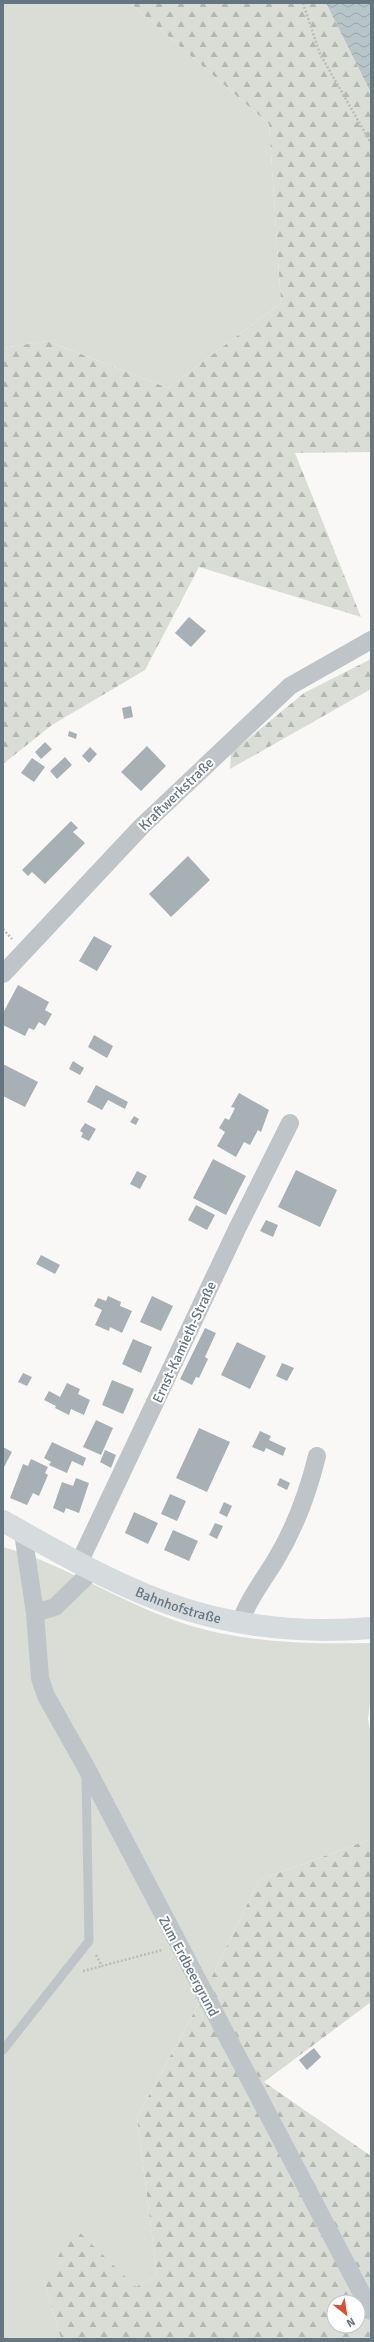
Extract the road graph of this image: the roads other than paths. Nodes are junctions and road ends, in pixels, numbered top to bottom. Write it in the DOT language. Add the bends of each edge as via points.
graph roads {
  1 [pos="371,640"];
  2 [pos="3,974"];
  3 [pos="290,1123"];
  4 [pos="317,1456"];
  5 [pos="3,1522"];
  6 [pos="23,1533"];
  7 [pos="86,1567"];
  8 [pos="34,1613"];
  9 [pos="240,1623"];
  10 [pos="371,1628"];
  11 [pos="86,1768"];
  12 [pos="3,2050"];
  13 [pos="371,2310"];
  1 -- 2 [label="street, Kraftwerkstraße" via="290,686 141,827"];
  3 -- 7 [label="street, Ernst-Kamieth-Straße" via="237,1229"];
  4 -- 9 [label="street" via="309,1488 289,1535 246,1605"];
  5 -- 6 [label="main road, Bahnhofstraße"];
  6 -- 7 [label="main road, Bahnhofstraße"];
  6 -- 8 [label="street, Zum Erdbeergrund"];
  7 -- 8 [label="street" via="55,1607"];
  7 -- 9 [label="main road, Bahnhofstraße" via="173,1605"];
  8 -- 11 [label="street, Zum Erdbeergrund" via="37,1659 46,1696"];
  9 -- 10 [label="main road, Bahnhofstraße" via="294,1629"];
  11 -- 12 [label="lane" via="89,1941"];
  11 -- 13 [label="street, Zum Erdbeergrund"];
}
